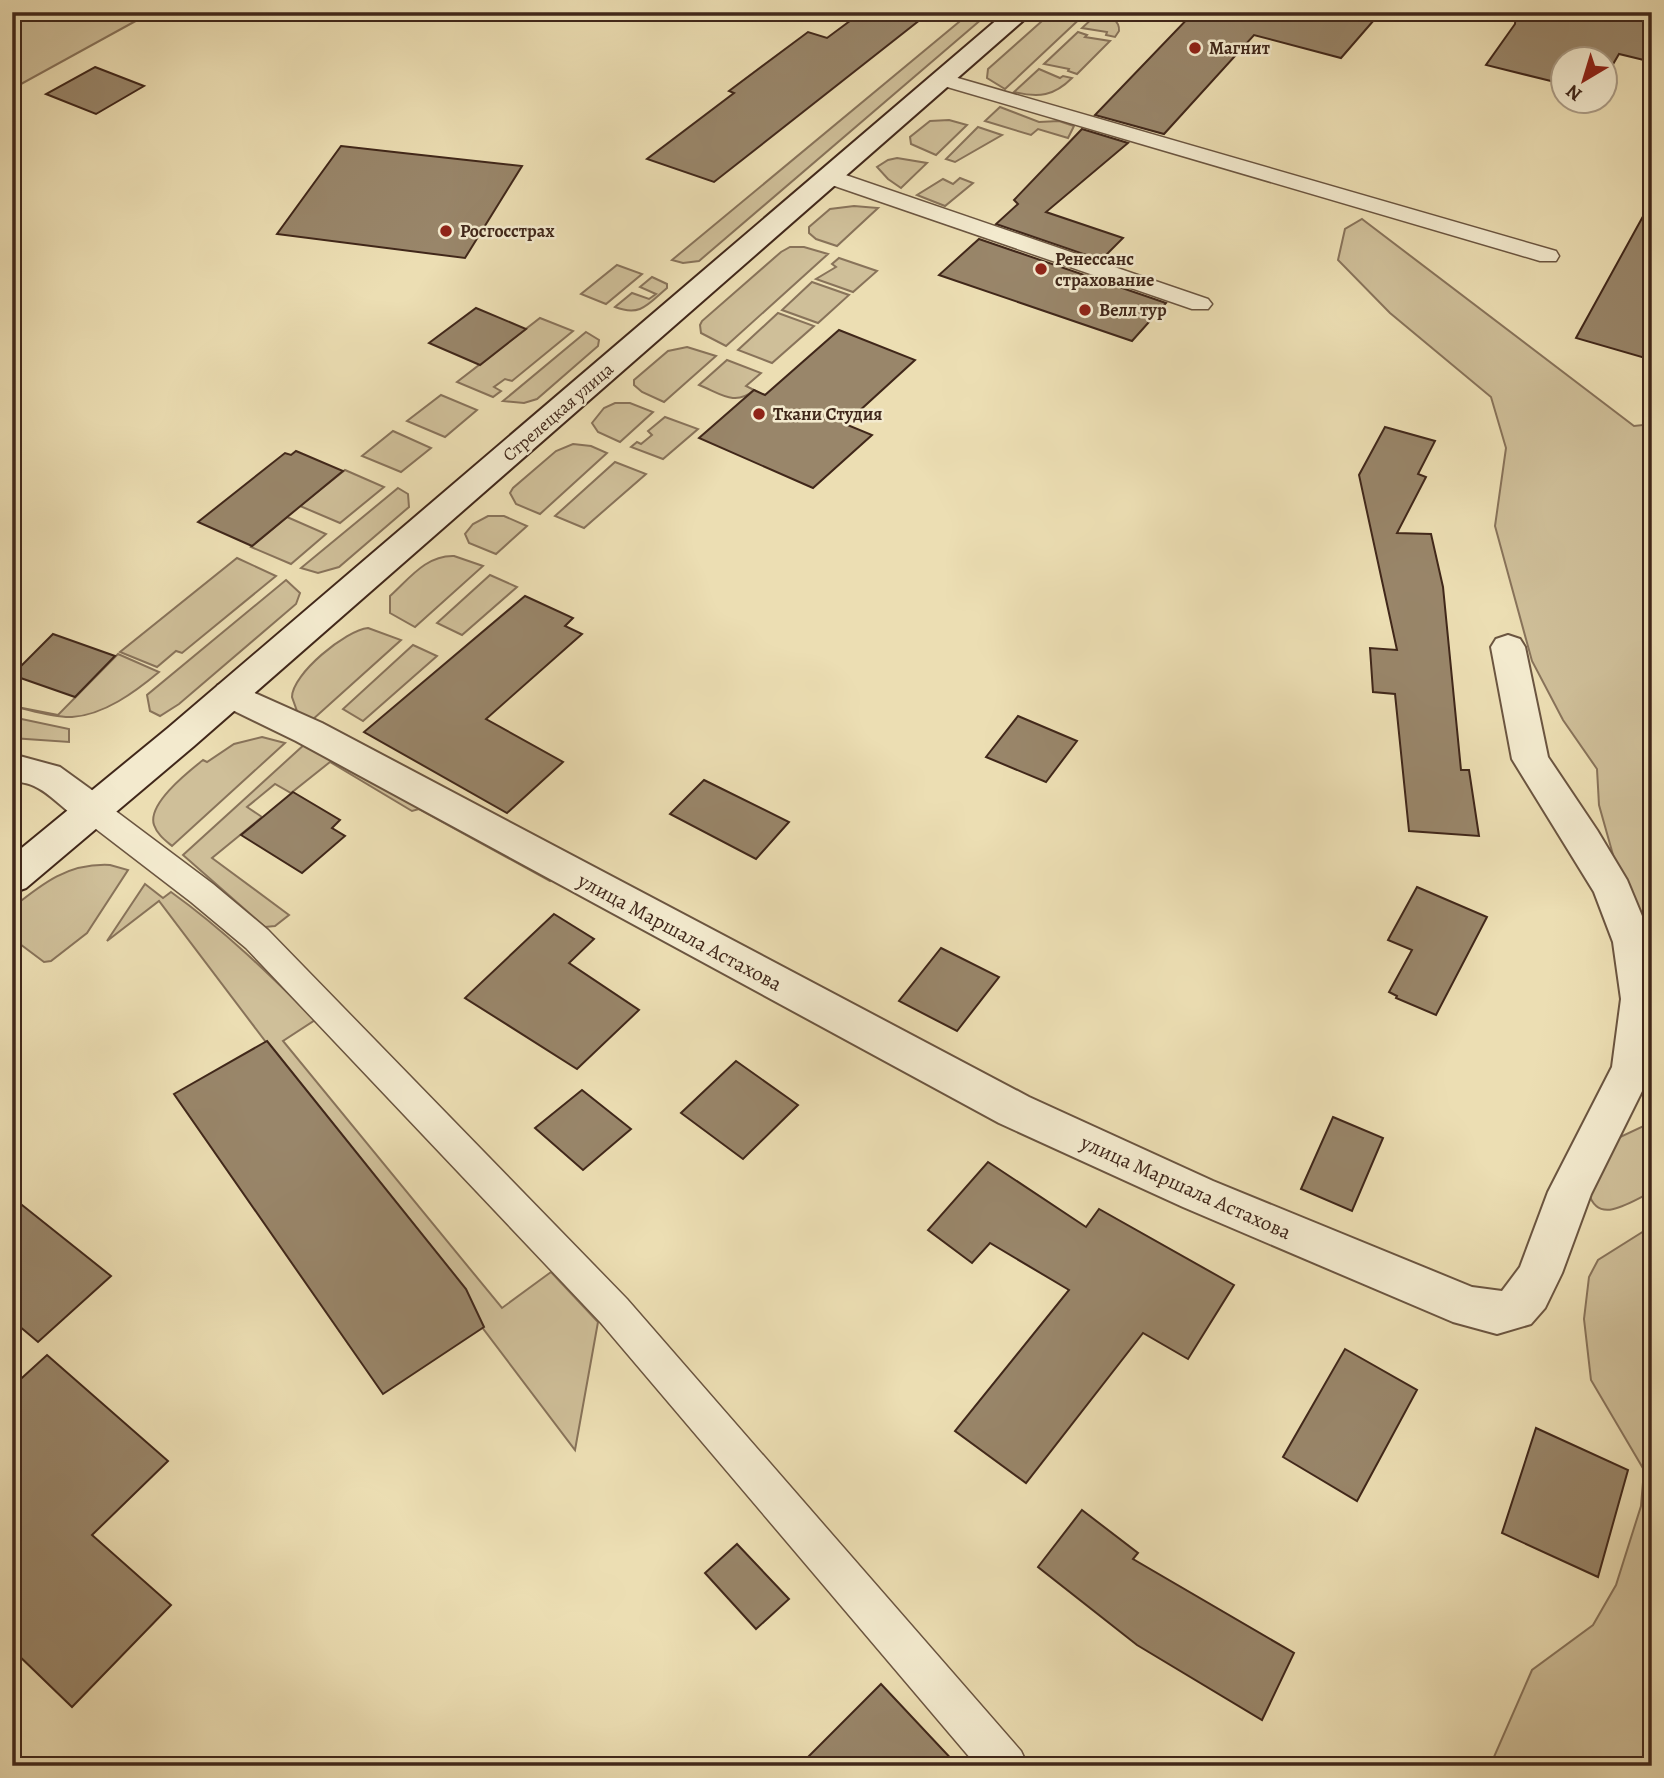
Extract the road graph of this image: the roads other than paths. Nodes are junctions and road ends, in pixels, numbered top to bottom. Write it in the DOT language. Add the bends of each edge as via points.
graph roads {
  1 [pos="1021,12"];
  2 [pos="944,80"];
  3 [pos="831,177"];
  4 [pos="1548,256"];
  5 [pos="1200,304"];
  6 [pos="1508,647"];
  7 [pos="230,694"];
  8 [pos="12,767"];
  9 [pos="94,811"];
  10 [pos="12,878"];
  11 [pos="1006,1766"];
  1 -- 2 [label="street, Стрелецкая улица"];
  2 -- 3 [label="street, Стрелецкая улица"];
  2 -- 4 [label="lane"];
  3 -- 5 [label="lane"];
  3 -- 7 [label="street, Стрелецкая улица"];
  6 -- 7 [label="street, улица Маршала Астахова" via="1530,759 1613,890 1633,942 1642,999 1633,1067 1570,1192 1540,1273 1515,1309 1497,1313 1469,1307 1210,1200 1014,1110"];
  7 -- 9 [label="street, Стрелецкая улица"];
  8 -- 9 [label="street" via="47,776"];
  9 -- 10 [label="street, Стрелецкая улица"];
  9 -- 11 [label="lane" via="257,939 614,1311"];
}
